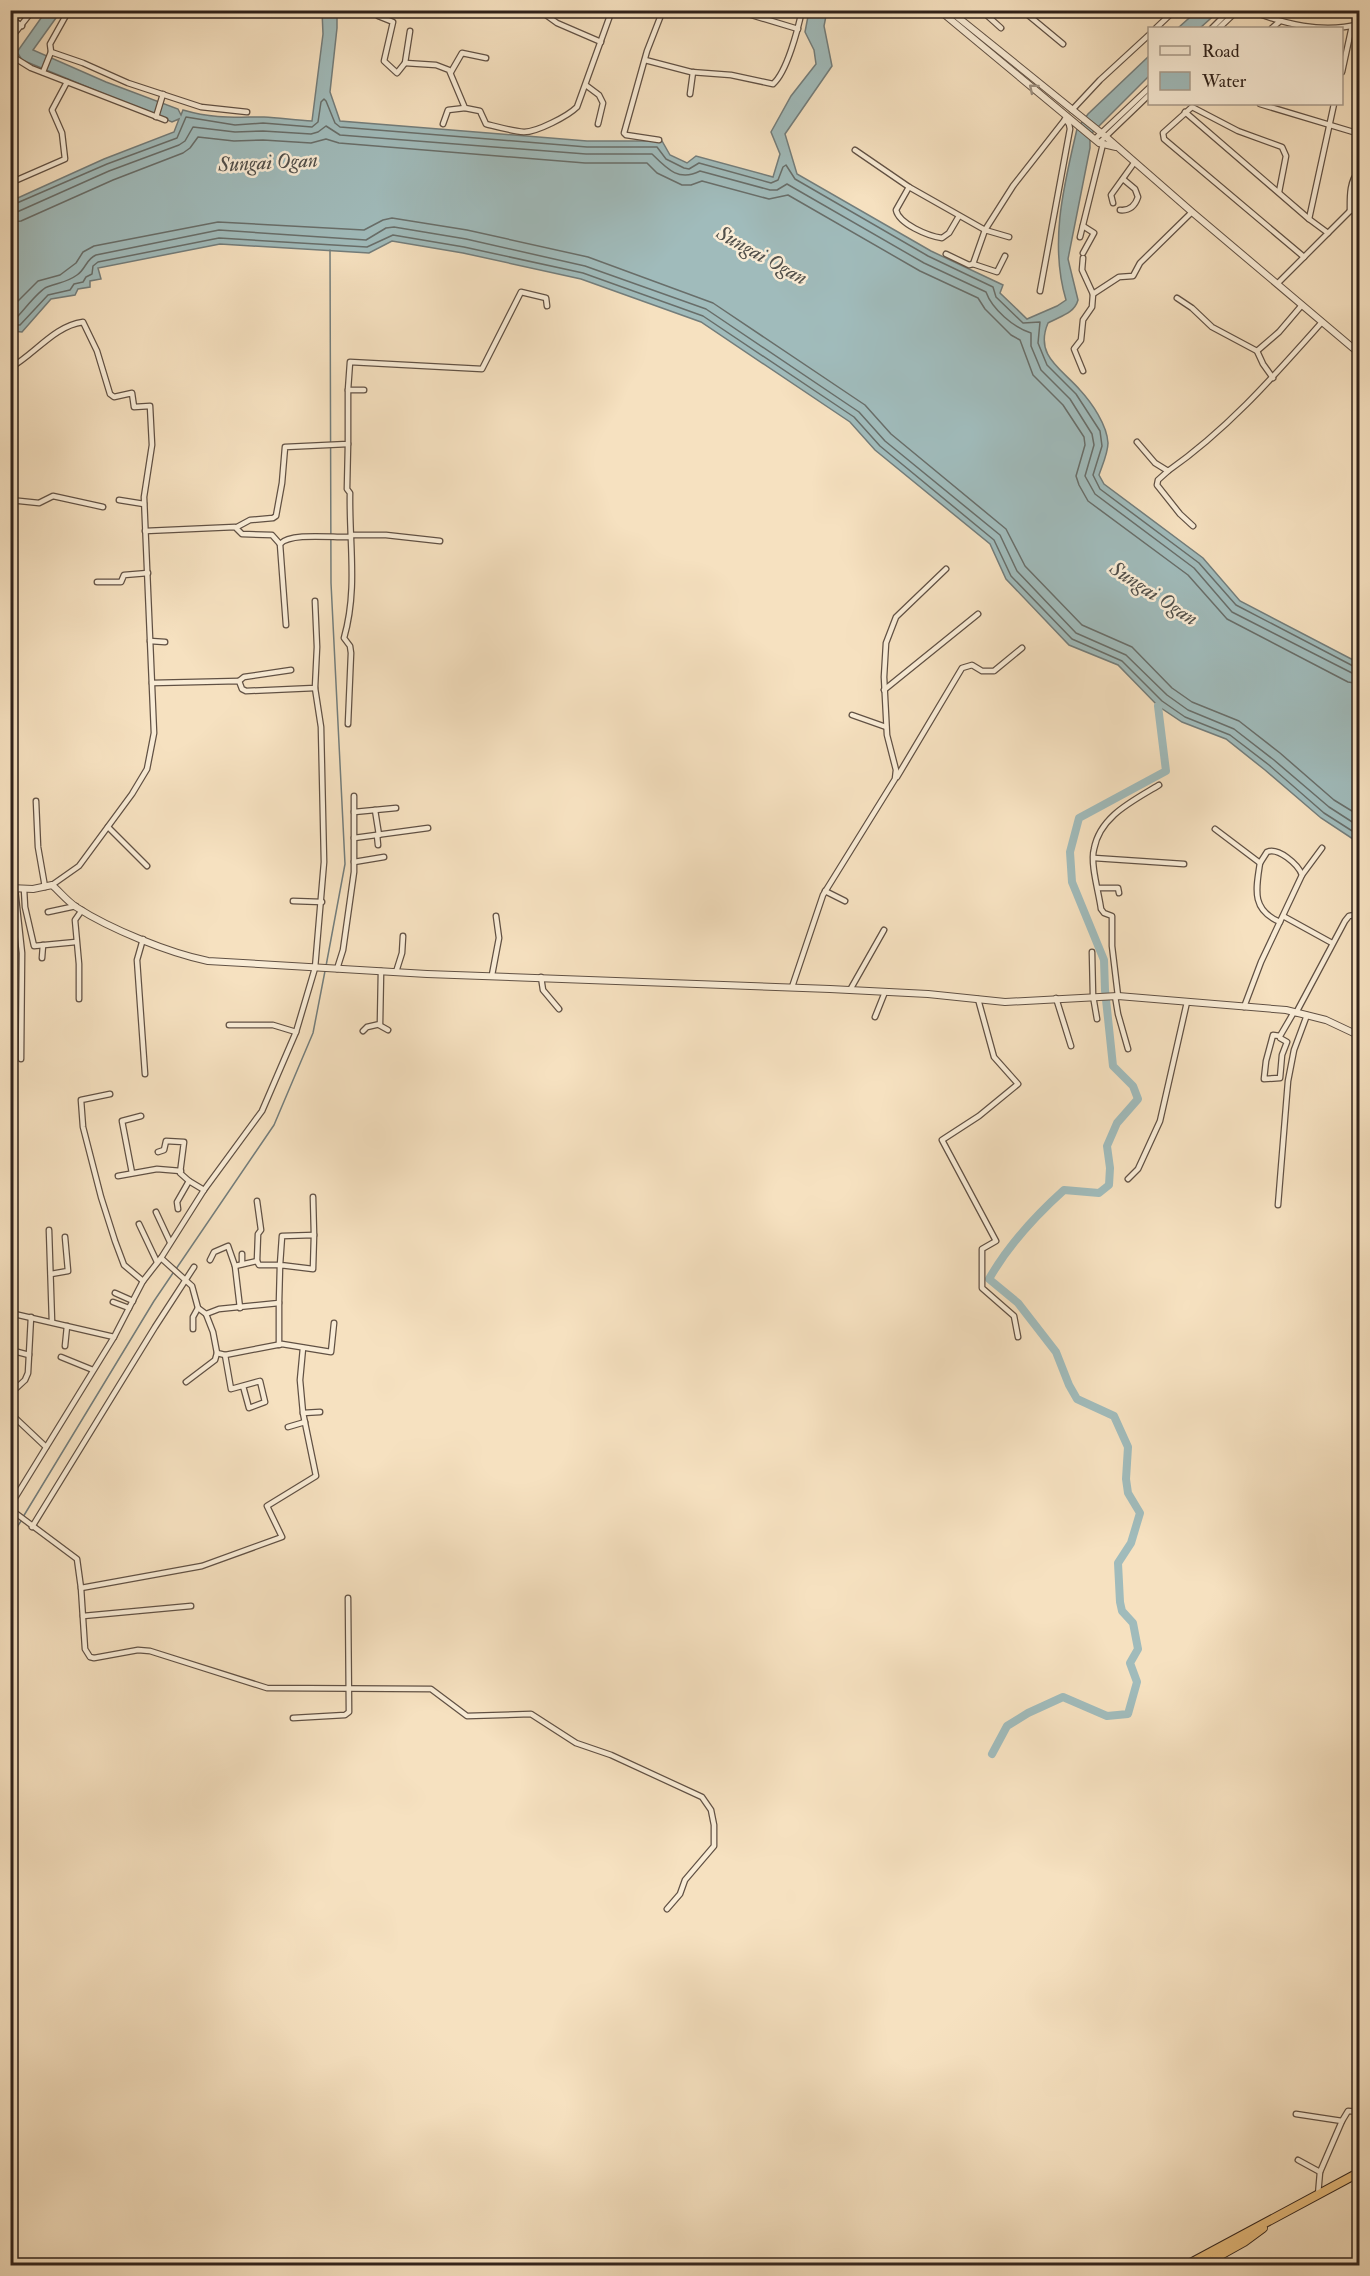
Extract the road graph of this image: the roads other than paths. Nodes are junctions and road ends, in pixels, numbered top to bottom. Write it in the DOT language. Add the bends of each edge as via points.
graph roads {
  1 [pos="33,10"];
  2 [pos="69,10"];
  3 [pos="375,10"];
  4 [pos="539,10"];
  5 [pos="612,10"];
  6 [pos="663,10"];
  7 [pos="727,10"];
  8 [pos="802,10"];
  9 [pos="939,10"];
  10 [pos="950,10"];
  11 [pos="981,10"];
  12 [pos="1022,10"];
  13 [pos="1175,10"];
  14 [pos="1230,10"];
  15 [pos="1238,10"];
  16 [pos="1249,10"];
  17 [pos="956,16"];
  18 [pos="10,18"];
  19 [pos="1359,24"];
  20 [pos="1278,25"];
  21 [pos="22,26"];
  22 [pos="1352,26"];
  23 [pos="1157,27"];
  24 [pos="1213,27"];
  25 [pos="1220,27"];
  26 [pos="1303,27"];
  27 [pos="1334,27"];
  28 [pos="798,28"];
  29 [pos="1000,28"];
  30 [pos="410,31"];
  31 [pos="1148,35"];
  32 [pos="10,39"];
  33 [pos="601,42"];
  34 [pos="1063,44"];
  35 [pos="50,54"];
  36 [pos="10,55"];
  37 [pos="486,58"];
  38 [pos="645,60"];
  39 [pos="405,63"];
  40 [pos="1343,64"];
  41 [pos="44,71"];
  42 [pos="451,72"];
  43 [pos="693,72"];
  44 [pos="67,82"];
  45 [pos="587,86"];
  46 [pos="1148,88"];
  47 [pos="163,94"];
  48 [pos="690,94"];
  49 [pos="1148,95"];
  50 [pos="1263,105"];
  51 [pos="1334,105"];
  52 [pos="465,108"];
  53 [pos="1072,110"];
  54 [pos="247,112"];
  55 [pos="1185,112"];
  56 [pos="156,116"];
  57 [pos="1066,118"];
  58 [pos="165,120"];
  59 [pos="443,124"];
  60 [pos="598,124"];
  61 [pos="1329,125"];
  62 [pos="1101,132"];
  63 [pos="1359,134"];
  64 [pos="659,140"];
  65 [pos="1097,140"];
  66 [pos="1117,147"];
  67 [pos="855,150"];
  68 [pos="1134,163"];
  69 [pos="10,169"];
  70 [pos="1359,171"];
  71 [pos="1123,178"];
  72 [pos="13,182"];
  73 [pos="909,187"];
  74 [pos="1279,192"];
  75 [pos="1359,201"];
  76 [pos="1113,203"];
  77 [pos="1120,210"];
  78 [pos="1350,211"];
  79 [pos="1191,212"];
  80 [pos="959,216"];
  81 [pos="1309,219"];
  82 [pos="1083,225"];
  83 [pos="985,230"];
  84 [pos="1328,233"];
  85 [pos="1009,237"];
  86 [pos="1080,237"];
  87 [pos="946,254"];
  88 [pos="1005,256"];
  89 [pos="1304,257"];
  90 [pos="973,264"];
  91 [pos="1277,284"];
  92 [pos="1040,291"];
  93 [pos="1094,294"];
  94 [pos="1177,298"];
  95 [pos="1302,305"];
  96 [pos="547,306"];
  97 [pos="1322,322"];
  98 [pos="1257,351"];
  99 [pos="1359,354"];
  100 [pos="10,368"];
  101 [pos="1083,371"];
  102 [pos="1273,378"];
  103 [pos="348,390"];
  104 [pos="364,390"];
  105 [pos="1137,442"];
  106 [pos="346,444"];
  107 [pos="1168,471"];
  108 [pos="10,500"];
  109 [pos="119,500"];
  110 [pos="144,504"];
  111 [pos="103,507"];
  112 [pos="1193,526"];
  113 [pos="237,527"];
  114 [pos="145,531"];
  115 [pos="349,537"];
  116 [pos="440,541"];
  117 [pos="280,544"];
  118 [pos="946,569"];
  119 [pos="148,573"];
  120 [pos="97,582"];
  121 [pos="315,601"];
  122 [pos="978,614"];
  123 [pos="286,625"];
  124 [pos="150,641"];
  125 [pos="165,642"];
  126 [pos="1022,648"];
  127 [pos="291,670"];
  128 [pos="239,681"];
  129 [pos="152,683"];
  130 [pos="315,688"];
  131 [pos="884,690"];
  132 [pos="852,715"];
  133 [pos="348,724"];
  134 [pos="886,727"];
  135 [pos="895,779"];
  136 [pos="1159,785"];
  137 [pos="354,796"];
  138 [pos="36,801"];
  139 [pos="396,808"];
  140 [pos="375,810"];
  141 [pos="354,812"];
  142 [pos="108,827"];
  143 [pos="428,828"];
  144 [pos="1215,829"];
  145 [pos="378,835"];
  146 [pos="354,838"];
  147 [pos="378,845"];
  148 [pos="1322,848"];
  149 [pos="384,857"];
  150 [pos="1094,858"];
  151 [pos="354,863"];
  152 [pos="1260,863"];
  153 [pos="1184,864"];
  154 [pos="147,866"];
  155 [pos="1302,875"];
  156 [pos="52,885"];
  157 [pos="45,887"];
  158 [pos="13,888"];
  159 [pos="1098,888"];
  160 [pos="24,889"];
  161 [pos="825,891"];
  162 [pos="1119,893"];
  163 [pos="293,901"];
  164 [pos="846,901"];
  165 [pos="322,902"];
  166 [pos="79,908"];
  167 [pos="48,912"];
  168 [pos="1359,914"];
  169 [pos="496,916"];
  170 [pos="1281,919"];
  171 [pos="884,930"];
  172 [pos="403,936"];
  173 [pos="143,939"];
  174 [pos="76,942"];
  175 [pos="1332,943"];
  176 [pos="43,945"];
  177 [pos="1092,952"];
  178 [pos="42,958"];
  179 [pos="317,968"];
  180 [pos="336,969"];
  181 [pos="381,971"];
  182 [pos="396,972"];
  183 [pos="492,975"];
  184 [pos="540,977"];
  185 [pos="792,987"];
  186 [pos="850,990"];
  187 [pos="885,992"];
  188 [pos="1093,996"];
  189 [pos="1117,996"];
  190 [pos="1056,998"];
  191 [pos="79,999"];
  192 [pos="978,999"];
  193 [pos="1186,1002"];
  194 [pos="1244,1007"];
  195 [pos="560,1009"];
  196 [pos="1295,1012"];
  197 [pos="1307,1015"];
  198 [pos="875,1017"];
  199 [pos="1096,1019"];
  200 [pos="229,1025"];
  201 [pos="379,1025"];
  202 [pos="388,1030"];
  203 [pos="363,1031"];
  204 [pos="296,1032"];
  205 [pos="1280,1036"];
  206 [pos="1359,1036"];
  207 [pos="1071,1046"];
  208 [pos="1128,1049"];
  209 [pos="21,1059"];
  210 [pos="145,1074"];
  211 [pos="110,1094"];
  212 [pos="141,1116"];
  213 [pos="158,1152"];
  214 [pos="181,1171"];
  215 [pos="132,1173"];
  216 [pos="118,1176"];
  217 [pos="1128,1179"];
  218 [pos="189,1180"];
  219 [pos="204,1190"];
  220 [pos="313,1197"];
  221 [pos="257,1201"];
  222 [pos="1278,1205"];
  223 [pos="178,1209"];
  224 [pos="156,1212"];
  225 [pos="139,1224"];
  226 [pos="49,1230"];
  227 [pos="315,1235"];
  228 [pos="65,1237"];
  229 [pos="170,1242"];
  230 [pos="242,1254"];
  231 [pos="159,1260"];
  232 [pos="210,1260"];
  233 [pos="257,1261"];
  234 [pos="242,1264"];
  235 [pos="280,1265"];
  236 [pos="235,1266"];
  237 [pos="194,1267"];
  238 [pos="51,1274"];
  239 [pos="184,1279"];
  240 [pos="143,1281"];
  241 [pos="115,1293"];
  242 [pos="133,1300"];
  243 [pos="113,1302"];
  244 [pos="279,1303"];
  245 [pos="129,1308"];
  246 [pos="198,1308"];
  247 [pos="240,1308"];
  248 [pos="10,1313"];
  249 [pos="206,1314"];
  250 [pos="32,1317"];
  251 [pos="52,1322"];
  252 [pos="334,1323"];
  253 [pos="67,1326"];
  254 [pos="193,1329"];
  255 [pos="114,1337"];
  256 [pos="1018,1337"];
  257 [pos="279,1345"];
  258 [pos="65,1346"];
  259 [pos="303,1348"];
  260 [pos="10,1350"];
  261 [pos="217,1353"];
  262 [pos="29,1355"];
  263 [pos="225,1355"];
  264 [pos="61,1357"];
  265 [pos="93,1370"];
  266 [pos="186,1382"];
  267 [pos="243,1386"];
  268 [pos="10,1394"];
  269 [pos="320,1412"];
  270 [pos="10,1413"];
  271 [pos="303,1413"];
  272 [pos="305,1422"];
  273 [pos="288,1427"];
  274 [pos="46,1447"];
  275 [pos="11,1509"];
  276 [pos="31,1526"];
  277 [pos="81,1588"];
  278 [pos="348,1598"];
  279 [pos="191,1606"];
  280 [pos="83,1616"];
  281 [pos="349,1687"];
  282 [pos="293,1718"];
  283 [pos="667,1909"];
  284 [pos="1359,2112"];
  285 [pos="1296,2114"];
  286 [pos="1342,2121"];
  287 [pos="1298,2160"];
  288 [pos="1320,2172"];
  289 [pos="1359,2172"];
  290 [pos="1318,2194"];
  291 [pos="1281,2214"];
  292 [pos="1359,2260"];
  293 [pos="1185,2265"];
  294 [pos="1201,2265"];
  295 [pos="1358,2265"];
  1 -- 21 [label="street"];
  2 -- 35 [label="street" via="50,44"];
  3 -- 39 [label="street" via="378,16 394,24 384,61 397,73"];
  4 -- 33 [label="street" via="557,23"];
  5 -- 33 [label="street"];
  6 -- 38 [label="street"];
  7 -- 28 [label="street"];
  8 -- 28 [label="street"];
  9 -- 17 [label="street"];
  10 -- 17 [label="street"];
  11 -- 29 [label="street"];
  12 -- 34 [label="street"];
  13 -- 23 [label="street"];
  14 -- 24 [label="street"];
  15 -- 25 [label="street"];
  16 -- 20 [label="street"];
  17 -- 53 [label="street"];
  57 -- 17 [label="street, one-way"];
  18 -- 21 [label="street"];
  19 -- 22 [label="street"];
  20 -- 26 [label="street"];
  21 -- 32 [label="street"];
  22 -- 27 [label="street"];
  22 -- 40 [label="street"];
  28 -- 43 [label="street" via="773,84"];
  30 -- 39 [label="street"];
  31 -- 53 [label="street"];
  33 -- 45 [label="street"];
  35 -- 41 [label="street"];
  35 -- 47 [label="street"];
  36 -- 41 [label="street"];
  37 -- 42 [label="street" via="462,52"];
  38 -- 43 [label="street"];
  38 -- 64 [label="street" via="624,133"];
  39 -- 42 [label="street" via="436,65"];
  41 -- 44 [label="street"];
  42 -- 52 [label="street"];
  43 -- 48 [label="street"];
  44 -- 56 [label="street"];
  44 -- 72 [label="street" via="52,110 65,146 65,159"];
  45 -- 52 [label="street" via="572,112 528,131 487,125 480,111"];
  45 -- 60 [label="street" via="603,103"];
  46 -- 62 [label="street"];
  47 -- 54 [label="street" via="201,107"];
  47 -- 56 [label="street"];
  49 -- 62 [label="street"];
  50 -- 61 [label="street"];
  51 -- 61 [label="street"];
  52 -- 59 [label="street" via="447,110"];
  53 -- 62 [label="street"];
  55 -- 74 [label="street"];
  55 -- 74 [label="street" via="1194,108 1283,148 1286,156"];
  55 -- 89 [label="street" via="1163,132 1164,139"];
  56 -- 58 [label="street"];
  57 -- 65 [label="street"];
  57 -- 83 [label="street" via="1013,186"];
  57 -- 92 [label="street" via="1070,129"];
  61 -- 63 [label="street"];
  61 -- 81 [label="street"];
  62 -- 65 [label="street"];
  62 -- 66 [label="street"];
  65 -- 66 [label="street"];
  65 -- 82 [label="street"];
  66 -- 68 [label="street"];
  67 -- 73 [label="street"];
  68 -- 71 [label="street"];
  68 -- 79 [label="street"];
  69 -- 72 [label="street"];
  70 -- 78 [label="street" via="1352,183"];
  71 -- 76 [label="street" via="1112,195"];
  71 -- 77 [label="street" via="1138,197 1134,206"];
  73 -- 80 [label="street"];
  73 -- 80 [label="street" via="896,210 903,221 942,238"];
  74 -- 81 [label="street"];
  75 -- 78 [label="street"];
  78 -- 84 [label="street"];
  79 -- 91 [label="street"];
  79 -- 93 [label="street" via="1140,263 1133,276 1119,277"];
  80 -- 83 [label="street"];
  81 -- 84 [label="street"];
  82 -- 86 [label="street"];
  82 -- 93 [label="street" via="1094,233 1083,256 1082,270"];
  83 -- 85 [label="street"];
  83 -- 90 [label="street"];
  84 -- 89 [label="street"];
  87 -- 90 [label="street"];
  88 -- 90 [label="street" via="997,272"];
  89 -- 91 [label="street"];
  91 -- 95 [label="street"];
  93 -- 101 [label="street" via="1092,307 1083,318 1082,340 1074,349"];
  94 -- 98 [label="street" via="1212,327"];
  95 -- 97 [label="street"];
  95 -- 98 [label="street"];
  96 -- 103 [label="street" via="546,298 521,292 483,368 352,361"];
  97 -- 99 [label="street"];
  97 -- 102 [label="street"];
  98 -- 102 [label="street"];
  100 -- 110 [label="street" via="49,338 83,322 110,394 114,397 132,393 134,407 150,406 152,445"];
  102 -- 107 [label="street" via="1239,413"];
  103 -- 104 [label="street"];
  103 -- 106 [label="street"];
  105 -- 107 [label="street" via="1157,465"];
  106 -- 113 [label="street" via="284,447 276,516 250,520"];
  106 -- 115 [label="street"];
  107 -- 112 [label="street" via="1157,485"];
  108 -- 111 [label="street" via="39,502 53,496"];
  109 -- 110 [label="street"];
  110 -- 114 [label="street"];
  113 -- 114 [label="street"];
  113 -- 117 [label="street" via="242,534 272,535"];
  114 -- 119 [label="street"];
  115 -- 116 [label="street"];
  115 -- 117 [label="street" via="286,539"];
  115 -- 133 [label="street" via="352,592 344,638 351,653"];
  117 -- 123 [label="street"];
  118 -- 131 [label="street" via="897,617 890,630 884,659"];
  119 -- 120 [label="street" via="124,575 121,582"];
  119 -- 124 [label="street"];
  121 -- 130 [label="street"];
  122 -- 131 [label="street"];
  124 -- 125 [label="street"];
  124 -- 129 [label="street"];
  126 -- 135 [label="street" via="994,671 972,665 962,668"];
  127 -- 128 [label="street"];
  128 -- 129 [label="street"];
  128 -- 130 [label="street" via="246,691"];
  129 -- 142 [label="street" via="154,733 150,758 140,783"];
  130 -- 165 [label="street" via="321,727"];
  131 -- 134 [label="street"];
  132 -- 134 [label="street"];
  134 -- 135 [label="street"];
  135 -- 161 [label="street"];
  136 -- 150 [label="street" via="1109,819 1099,834"];
  137 -- 141 [label="street"];
  138 -- 157 [label="street"];
  139 -- 140 [label="street"];
  140 -- 141 [label="street"];
  140 -- 145 [label="street"];
  141 -- 146 [label="street"];
  142 -- 154 [label="street"];
  142 -- 156 [label="street" via="80,866"];
  143 -- 145 [label="street"];
  144 -- 152 [label="street"];
  145 -- 146 [label="street"];
  145 -- 147 [label="street"];
  146 -- 151 [label="street"];
  148 -- 155 [label="street"];
  149 -- 151 [label="street"];
  150 -- 153 [label="street"];
  150 -- 159 [label="street"];
  151 -- 180 [label="street" via="343,950"];
  152 -- 155 [label="street" via="1267,852 1275,851 1290,860"];
  152 -- 170 [label="street" via="1257,895 1261,908 1269,917"];
  155 -- 170 [label="street"];
  156 -- 157 [label="street"];
  156 -- 166 [label="street"];
  157 -- 160 [label="street"];
  158 -- 160 [label="street"];
  158 -- 209 [label="street" via="21,953"];
  159 -- 162 [label="street" via="1118,889"];
  159 -- 189 [label="street" via="1102,911 1112,916"];
  160 -- 176 [label="street" via="34,946"];
  161 -- 164 [label="street"];
  161 -- 185 [label="street"];
  163 -- 165 [label="street"];
  165 -- 179 [label="street"];
  166 -- 167 [label="street"];
  166 -- 173 [label="street"];
  166 -- 174 [label="street"];
  168 -- 175 [label="street" via="1347,918"];
  169 -- 183 [label="street" via="499,938"];
  170 -- 175 [label="street"];
  170 -- 194 [label="street"];
  171 -- 186 [label="street"];
  172 -- 182 [label="street"];
  173 -- 179 [label="street" via="208,961"];
  173 -- 210 [label="street" via="137,960"];
  174 -- 176 [label="street"];
  174 -- 191 [label="street"];
  175 -- 196 [label="street"];
  176 -- 178 [label="street"];
  177 -- 188 [label="street"];
  179 -- 180 [label="street"];
  179 -- 204 [label="street"];
  180 -- 181 [label="street"];
  181 -- 182 [label="street"];
  181 -- 201 [label="street"];
  182 -- 183 [label="street"];
  183 -- 184 [label="street"];
  184 -- 185 [label="street"];
  184 -- 195 [label="street" via="543,990"];
  185 -- 186 [label="street"];
  186 -- 187 [label="street"];
  187 -- 192 [label="street"];
  187 -- 198 [label="street"];
  188 -- 189 [label="street"];
  188 -- 190 [label="street"];
  188 -- 199 [label="street"];
  189 -- 193 [label="street"];
  189 -- 208 [label="street"];
  190 -- 192 [label="street" via="1005,1002"];
  190 -- 207 [label="street"];
  192 -- 256 [label="street" via="995,1058 1018,1084 942,1140 996,1240 982,1249 982,1288 1014,1316"];
  193 -- 194 [label="street"];
  193 -- 217 [label="street" via="1159,1124 1138,1168"];
  194 -- 196 [label="street"];
  196 -- 197 [label="street"];
  196 -- 205 [label="street"];
  197 -- 206 [label="street"];
  197 -- 222 [label="street" via="1288,1081"];
  200 -- 204 [label="street" via="273,1025"];
  201 -- 202 [label="street"];
  201 -- 203 [label="street"];
  204 -- 219 [label="street" via="261,1111"];
  205 -- 205 [label="street" via="1273,1036 1264,1078 1280,1078 1287,1041"];
  211 -- 240 [label="street" via="81,1101 83,1127 124,1265"];
  212 -- 215 [label="street" via="122,1121"];
  213 -- 214 [label="street" via="164,1150 166,1141 184,1142"];
  214 -- 215 [label="street"];
  214 -- 218 [label="street"];
  215 -- 216 [label="street"];
  218 -- 219 [label="street"];
  218 -- 223 [label="street" via="177,1202"];
  219 -- 229 [label="street"];
  220 -- 227 [label="street"];
  221 -- 233 [label="street" via="261,1230"];
  224 -- 229 [label="street"];
  225 -- 231 [label="street"];
  226 -- 238 [label="street"];
  227 -- 235 [label="street" via="282,1236"];
  227 -- 235 [label="street" via="313,1269"];
  228 -- 238 [label="street" via="68,1271"];
  229 -- 231 [label="street"];
  230 -- 234 [label="street"];
  231 -- 239 [label="street"];
  231 -- 240 [label="street"];
  232 -- 236 [label="street" via="214,1252 228,1246"];
  233 -- 234 [label="street"];
  233 -- 235 [label="street" via="259,1265"];
  234 -- 236 [label="street"];
  235 -- 244 [label="street"];
  236 -- 247 [label="street"];
  237 -- 239 [label="street"];
  238 -- 251 [label="street"];
  239 -- 246 [label="street" via="192,1286"];
  239 -- 276 [label="street"];
  240 -- 242 [label="street"];
  241 -- 242 [label="street"];
  242 -- 245 [label="street"];
  243 -- 245 [label="street"];
  244 -- 247 [label="street"];
  244 -- 257 [label="street"];
  245 -- 255 [label="street"];
  246 -- 249 [label="street"];
  246 -- 254 [label="street"];
  247 -- 249 [label="street"];
  248 -- 250 [label="street"];
  249 -- 261 [label="street"];
  250 -- 251 [label="street"];
  250 -- 262 [label="street"];
  251 -- 253 [label="street"];
  252 -- 259 [label="street" via="331,1352"];
  253 -- 255 [label="street"];
  253 -- 258 [label="street"];
  255 -- 265 [label="street"];
  257 -- 259 [label="street"];
  257 -- 263 [label="street"];
  259 -- 271 [label="street"];
  260 -- 262 [label="street"];
  261 -- 263 [label="street"];
  261 -- 266 [label="street" via="215,1360"];
  262 -- 268 [label="street" via="27,1377"];
  263 -- 267 [label="street" via="231,1389"];
  264 -- 265 [label="street"];
  265 -- 274 [label="street"];
  267 -- 267 [label="street" via="261,1381 265,1402 249,1408"];
  269 -- 271 [label="street"];
  270 -- 274 [label="street"];
  271 -- 272 [label="street"];
  272 -- 273 [label="street"];
  272 -- 277 [label="street" via="316,1476 267,1506 282,1537 202,1566"];
  274 -- 275 [label="street"];
  275 -- 276 [label="street"];
  276 -- 277 [label="street" via="77,1559"];
  277 -- 280 [label="street"];
  278 -- 281 [label="street"];
  279 -- 280 [label="street"];
  280 -- 281 [label="street" via="85,1649 90,1657 150,1651 267,1688"];
  281 -- 282 [label="street" via="347,1715"];
  281 -- 283 [label="street" via="431,1689 469,1716 531,1714 576,1743 702,1797 711,1810 714,1846 684,1881 680,1894"];
  284 -- 286 [label="street" via="1348,2111"];
  285 -- 286 [label="street"];
  286 -- 288 [label="street"];
  287 -- 288 [label="street"];
  288 -- 290 [label="street"];
  289 -- 290 [label="highway"];
  290 -- 291 [label="highway"];
  291 -- 293 [label="highway"];
  291 -- 294 [label="highway" via="1244,2242"];
  292 -- 295 [label="street"];
}
